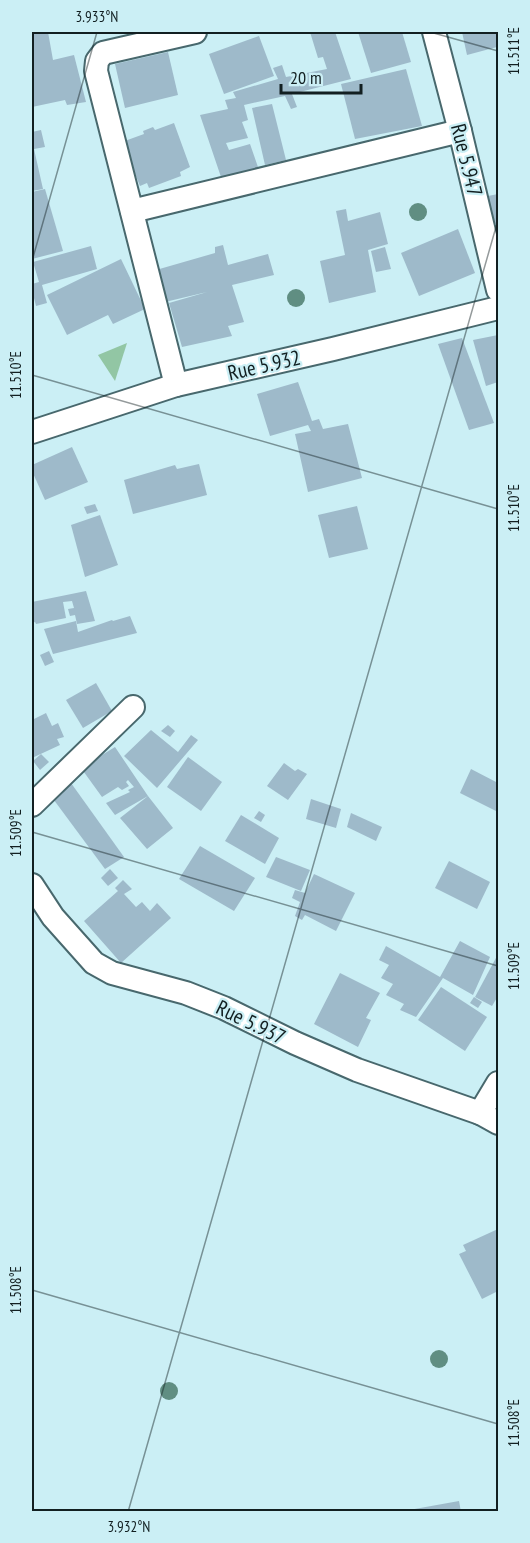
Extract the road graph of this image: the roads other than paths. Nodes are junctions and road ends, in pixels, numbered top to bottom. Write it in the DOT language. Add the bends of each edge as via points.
graph roads {
  1 [pos="195,32"];
  2 [pos="434,32"];
  3 [pos="460,131"];
  4 [pos="132,211"];
  5 [pos="498,290"];
  6 [pos="498,308"];
  7 [pos="176,386"];
  8 [pos="32,432"];
  9 [pos="133,707"];
  10 [pos="32,805"];
  11 [pos="32,885"];
  12 [pos="498,1083"];
  13 [pos="489,1118"];
  1 -- 4 [label="street" via="103,53 97,62 96,71"];
  2 -- 3 [label="street, Rue 5.947"];
  3 -- 4 [label="street"];
  3 -- 5 [label="street, Rue 5.947"];
  4 -- 7 [label="street"];
  6 -- 7 [label="street, Rue 5.932"];
  7 -- 8 [label="street, Rue 5.932"];
  9 -- 10 [label="street"];
  11 -- 13 [label="street, Rue 5.937" via="53,917 94,963 112,973 186,993 357,1070"];
  12 -- 13 [label="street"];
}
